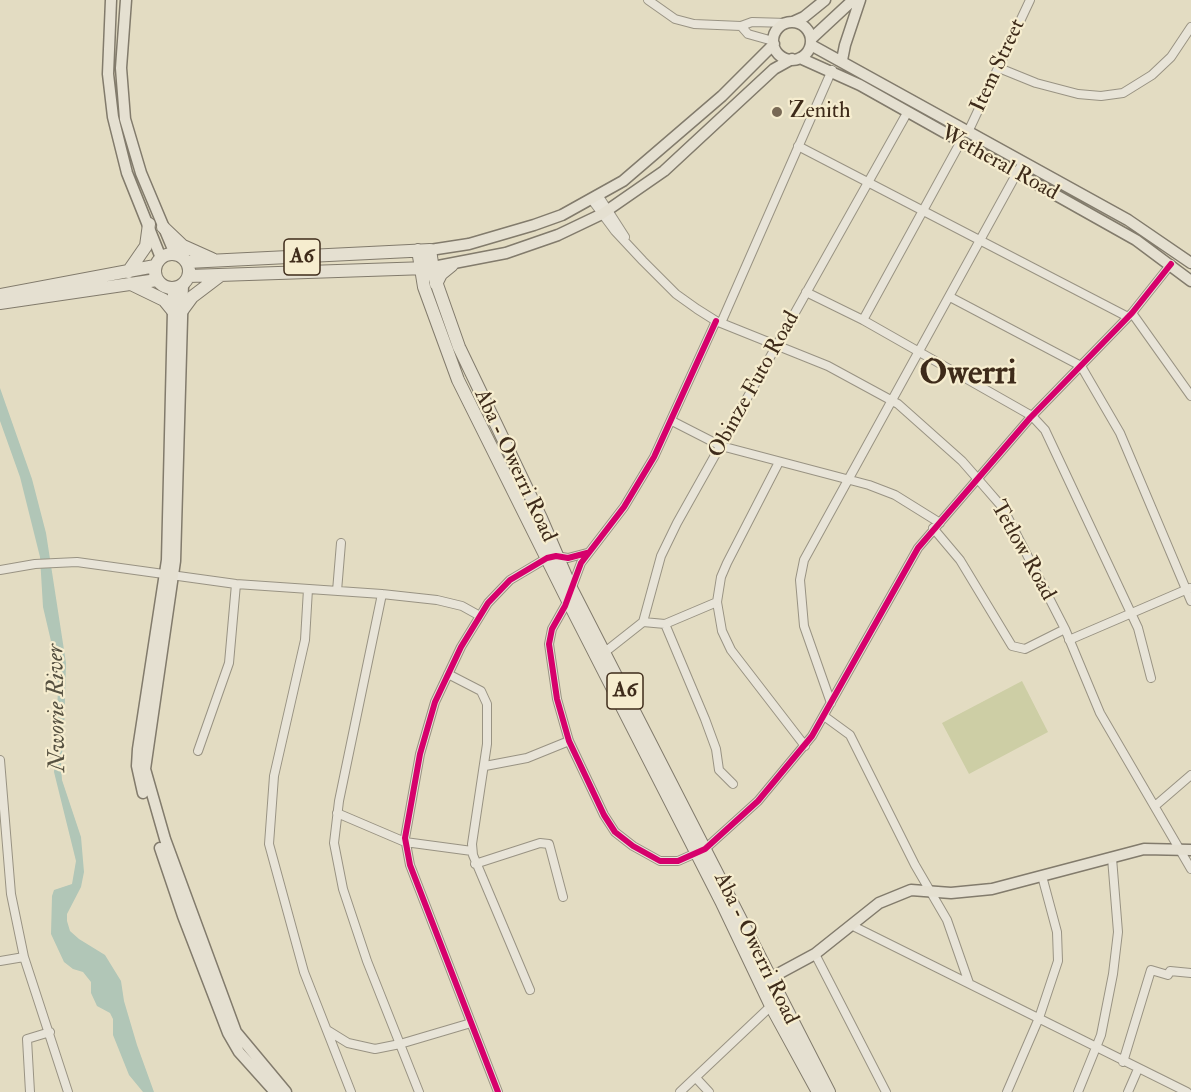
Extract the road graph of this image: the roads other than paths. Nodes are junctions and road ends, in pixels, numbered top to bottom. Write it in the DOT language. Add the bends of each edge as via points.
graph roads {
  1 [pos="111,0"];
  2 [pos="126,0"];
  3 [pos="648,0"];
  4 [pos="825,0"];
  5 [pos="853,0"];
  6 [pos="860,0"];
  7 [pos="1030,0"];
  8 [pos="790,22"];
  9 [pos="741,26"];
  10 [pos="1191,27"];
  11 [pos="811,42"];
  12 [pos="774,43"];
  13 [pos="796,58"];
  14 [pos="842,60"];
  15 [pos="999,68"];
  16 [pos="832,70"];
  17 [pos="907,113"];
  18 [pos="968,132"];
  19 [pos="960,143"];
  20 [pos="798,146"];
  21 [pos="1023,162"];
  22 [pos="1017,174"];
  23 [pos="866,184"];
  24 [pos="595,197"];
  25 [pos="921,210"];
  26 [pos="605,212"];
  27 [pos="149,224"];
  28 [pos="163,227"];
  29 [pos="978,241"];
  30 [pos="424,250"];
  31 [pos="175,254"];
  32 [pos="274,259"];
  33 [pos="216,261"];
  34 [pos="1190,261"];
  35 [pos="158,262"];
  36 [pos="187,262"];
  37 [pos="1171,264"];
  38 [pos="452,265"];
  39 [pos="427,268"];
  40 [pos="404,269"];
  41 [pos="275,274"];
  42 [pos="221,275"];
  43 [pos="129,278"];
  44 [pos="157,280"];
  45 [pos="186,280"];
  46 [pos="1191,281"];
  47 [pos="430,285"];
  48 [pos="169,288"];
  49 [pos="806,292"];
  50 [pos="950,297"];
  51 [pos="2,299"];
  52 [pos="177,312"];
  53 [pos="1130,315"];
  54 [pos="863,320"];
  55 [pos="718,322"];
  56 [pos="778,346"];
  57 [pos="920,352"];
  58 [pos="1081,366"];
  59 [pos="1191,396"];
  60 [pos="891,400"];
  61 [pos="1032,416"];
  62 [pos="672,421"];
  63 [pos="721,446"];
  64 [pos="779,462"];
  65 [pos="977,478"];
  66 [pos="848,479"];
  67 [pos="937,525"];
  68 [pos="341,543"];
  69 [pos="587,553"];
  70 [pos="552,557"];
  71 [pos="0,570"];
  72 [pos="169,576"];
  73 [pos="236,584"];
  74 [pos="1189,588"];
  75 [pos="308,589"];
  76 [pos="337,591"];
  77 [pos="382,594"];
  78 [pos="569,594"];
  79 [pos="1191,601"];
  80 [pos="717,602"];
  81 [pos="1131,613"];
  82 [pos="480,616"];
  83 [pos="643,622"];
  84 [pos="665,624"];
  85 [pos="1065,629"];
  86 [pos="1069,640"];
  87 [pos="605,652"];
  88 [pos="448,674"];
  89 [pos="1151,678"];
  90 [pos="831,703"];
  91 [pos="824,716"];
  92 [pos="569,741"];
  93 [pos="805,746"];
  94 [pos="198,751"];
  95 [pos="0,760"];
  96 [pos="485,766"];
  97 [pos="1191,775"];
  98 [pos="733,784"];
  99 [pos="1155,806"];
  100 [pos="337,813"];
  101 [pos="405,842"];
  102 [pos="1186,849"];
  103 [pos="472,851"];
  104 [pos="701,851"];
  105 [pos="1112,858"];
  106 [pos="475,864"];
  107 [pos="1191,869"];
  108 [pos="1042,876"];
  109 [pos="933,892"];
  110 [pos="563,897"];
  111 [pos="851,925"];
  112 [pos="815,954"];
  113 [pos="24,957"];
  114 [pos="0,961"];
  115 [pos="1191,973"];
  116 [pos="764,981"];
  117 [pos="969,982"];
  118 [pos="530,990"];
  119 [pos="771,1006"];
  120 [pos="1039,1018"];
  121 [pos="471,1023"];
  122 [pos="326,1030"];
  123 [pos="50,1032"];
  124 [pos="400,1044"];
  125 [pos="1097,1048"];
  126 [pos="1123,1062"];
  127 [pos="1138,1069"];
  128 [pos="696,1078"];
  129 [pos="30,1092"];
  130 [pos="68,1092"];
  131 [pos="274,1092"];
  132 [pos="286,1092"];
  133 [pos="351,1092"];
  134 [pos="419,1092"];
  135 [pos="498,1092"];
  136 [pos="680,1092"];
  137 [pos="709,1092"];
  138 [pos="818,1092"];
  139 [pos="829,1092"];
  140 [pos="886,1092"];
  141 [pos="1007,1092"];
  142 [pos="1078,1092"];
  143 [pos="1128,1092"];
  144 [pos="1187,1092"];
  1 -- 27 [label="main road" via="108,58 112,117 127,173"];
  2 -- 28 [label="main road" via="121,68 125,119"];
  3 -- 9 [label="street" via="675,19"];
  4 -- 8 [label="main road" via="804,17"];
  5 -- 11 [label="main road"];
  6 -- 14 [label="main road"];
  7 -- 15 [label="street, Item Street"];
  8 -- 9 [label="street" via="752,22"];
  8 -- 11 [label="main road" via="806,28"];
  8 -- 12 [label="main road" via="780,27"];
  9 -- 12 [label="street" via="748,34"];
  10 -- 15 [label="street" via="1171,57 1123,93 1078,94"];
  11 -- 13 [label="main road"];
  11 -- 14 [label="main road, Wetheral Road"];
  12 -- 13 [label="main road" via="778,53"];
  12 -- 24 [label="main road" via="660,151 623,181"];
  13 -- 16 [label="main road, Wetheral Road"];
  13 -- 26 [label="main road" via="774,69 664,171"];
  14 -- 18 [label="main road, Wetheral Road"];
  15 -- 18 [label="street, Item Street"];
  16 -- 17 [label="main road, Wetheral Road"];
  16 -- 20 [label="street"];
  17 -- 19 [label="main road, Wetheral Road"];
  17 -- 23 [label="street, Obinze Futo Road"];
  18 -- 21 [label="main road, Wetheral Road"];
  19 -- 22 [label="main road, Wetheral Road"];
  19 -- 25 [label="street"];
  20 -- 23 [label="street"];
  20 -- 55 [label="street"];
  21 -- 22 [label="street"];
  21 -- 34 [label="main road, Wetheral Road" via="1128,220"];
  22 -- 29 [label="street"];
  22 -- 37 [label="main road, Wetheral Road" via="1136,240"];
  23 -- 25 [label="street"];
  23 -- 49 [label="street, Obinze Futo Road"];
  24 -- 26 [label="street, Tetlow Road"];
  24 -- 30 [label="main road" via="504,235"];
  25 -- 29 [label="street"];
  25 -- 54 [label="street"];
  26 -- 38 [label="main road" via="536,243"];
  26 -- 55 [label="street, Tetlow Road" via="633,250 676,294"];
  27 -- 35 [label="main road"];
  27 -- 43 [label="highway" via="146,246"];
  28 -- 31 [label="main road"];
  28 -- 33 [label="highway" via="183,246"];
  29 -- 50 [label="street"];
  29 -- 53 [label="street"];
  30 -- 32 [label="highway, A6"];
  30 -- 39 [label="highway, Aba - Owerri Road / A6"];
  31 -- 35 [label="highway"];
  31 -- 36 [label="highway"];
  32 -- 33 [label="highway, A6"];
  32 -- 41 [label="highway"];
  33 -- 36 [label="highway, A6"];
  35 -- 43 [label="highway"];
  35 -- 44 [label="highway"];
  36 -- 45 [label="highway"];
  37 -- 46 [label="main road, Wetheral Road"];
  37 -- 53 [label="street"];
  38 -- 39 [label="main road"];
  38 -- 47 [label="highway"];
  39 -- 40 [label="highway, A6"];
  39 -- 47 [label="highway, Aba - Owerri Road / A6"];
  40 -- 41 [label="highway, A6"];
  40 -- 47 [label="highway, A6"];
  41 -- 42 [label="highway, A6"];
  42 -- 45 [label="highway, A6"];
  42 -- 52 [label="highway"];
  43 -- 44 [label="highway"];
  43 -- 51 [label="highway"];
  43 -- 52 [label="highway"];
  44 -- 48 [label="highway"];
  45 -- 48 [label="highway, A6"];
  45 -- 52 [label="main road"];
  47 -- 70 [label="highway, Aba - Owerri Road / A6" via="458,380"];
  48 -- 52 [label="main road"];
  49 -- 54 [label="street"];
  49 -- 56 [label="street, Obinze Futo Road"];
  50 -- 57 [label="street"];
  50 -- 58 [label="street"];
  52 -- 72 [label="main road"];
  53 -- 58 [label="street"];
  53 -- 59 [label="street"];
  54 -- 57 [label="street"];
  55 -- 56 [label="street, Tetlow Road"];
  55 -- 62 [label="street"];
  56 -- 60 [label="street, Tetlow Road" via="828,366"];
  56 -- 63 [label="street, Obinze Futo Road"];
  57 -- 60 [label="street"];
  57 -- 61 [label="street"];
  58 -- 61 [label="street"];
  58 -- 74 [label="street" via="1120,433"];
  60 -- 65 [label="street, Tetlow Road"];
  60 -- 66 [label="street"];
  61 -- 65 [label="street"];
  61 -- 81 [label="street" via="1053,443"];
  62 -- 63 [label="street"];
  62 -- 69 [label="street" via="624,507"];
  63 -- 64 [label="street"];
  63 -- 83 [label="street, Obinze Futo Road" via="661,556"];
  64 -- 66 [label="street"];
  64 -- 80 [label="street" via="727,563"];
  65 -- 67 [label="street"];
  65 -- 85 [label="street, Tetlow Road" via="1003,508"];
  66 -- 67 [label="street" via="895,495"];
  66 -- 90 [label="street" via="804,560 800,580 804,627"];
  67 -- 85 [label="street" via="1012,646 1025,649"];
  67 -- 90 [label="street" via="918,548"];
  68 -- 76 [label="street"];
  69 -- 70 [label="street"];
  69 -- 78 [label="street"];
  70 -- 78 [label="highway, Aba - Owerri Road / A6"];
  70 -- 82 [label="street" via="510,580"];
  71 -- 72 [label="street" via="58,562"];
  72 -- 73 [label="street"];
  72 -- 131 [label="main road" via="138,749 138,773 183,916 220,1015 239,1052"];
  72 -- 132 [label="main road" via="146,756 148,785 236,1032"];
  73 -- 75 [label="street"];
  73 -- 94 [label="street" via="229,663"];
  74 -- 79 [label="street"];
  74 -- 81 [label="street"];
  75 -- 76 [label="street"];
  75 -- 122 [label="street" via="305,640 274,776 268,830 293,937"];
  76 -- 77 [label="street"];
  77 -- 82 [label="street" via="450,603"];
  77 -- 100 [label="street"];
  78 -- 87 [label="highway, Aba - Owerri Road / A6"];
  78 -- 92 [label="street" via="552,629 549,645 557,699"];
  78 -- 104 [label="highway, Aba - Owerri Road / A6"];
  80 -- 84 [label="street"];
  80 -- 93 [label="street" via="722,630 731,650"];
  81 -- 86 [label="street"];
  81 -- 89 [label="street"];
  82 -- 88 [label="street"];
  83 -- 84 [label="street"];
  83 -- 87 [label="street"];
  84 -- 98 [label="street" via="705,719 719,770"];
  85 -- 86 [label="street, Tetlow Road"];
  86 -- 99 [label="street, Tetlow Road" via="1100,713"];
  87 -- 104 [label="highway, Aba - Owerri Road / A6"];
  88 -- 96 [label="street" via="481,691 487,704"];
  88 -- 101 [label="street" via="435,702 420,754"];
  90 -- 91 [label="street"];
  91 -- 93 [label="street"];
  91 -- 109 [label="street" via="850,735 915,865"];
  92 -- 96 [label="street" via="527,758"];
  92 -- 104 [label="street" via="615,832 660,861 678,861"];
  93 -- 104 [label="street" via="758,801"];
  95 -- 113 [label="street" via="11,894"];
  96 -- 103 [label="street"];
  97 -- 99 [label="street"];
  99 -- 102 [label="street, Tetlow Road"];
  100 -- 101 [label="street"];
  100 -- 124 [label="street" via="334,843 343,889"];
  101 -- 103 [label="street"];
  101 -- 121 [label="street" via="410,865"];
  102 -- 105 [label="main road" via="1144,849"];
  102 -- 107 [label="street, Tetlow Road"];
  103 -- 106 [label="street"];
  104 -- 116 [label="highway, Aba - Owerri Road / A6"];
  105 -- 108 [label="main road"];
  105 -- 125 [label="street" via="1118,932"];
  106 -- 110 [label="street" via="540,843 549,844"];
  106 -- 118 [label="street"];
  108 -- 109 [label="main road" via="992,889"];
  108 -- 120 [label="street" via="1059,950"];
  109 -- 111 [label="main road" via="911,890 890,897"];
  109 -- 117 [label="street"];
  111 -- 112 [label="main road"];
  111 -- 117 [label="street"];
  112 -- 116 [label="main road"];
  112 -- 140 [label="street"];
  113 -- 114 [label="street"];
  113 -- 123 [label="street"];
  115 -- 126 [label="street" via="1170,971 1168,975 1151,970"];
  116 -- 119 [label="highway, Aba - Owerri Road / A6"];
  116 -- 139 [label="highway, Aba - Owerri Road / A6"];
  117 -- 120 [label="street"];
  119 -- 128 [label="street"];
  119 -- 138 [label="highway, Aba - Owerri Road / A6"];
  120 -- 125 [label="street"];
  120 -- 141 [label="street"];
  121 -- 124 [label="street"];
  121 -- 135 [label="street"];
  122 -- 124 [label="street" via="358,1046 375,1049"];
  122 -- 133 [label="street"];
  123 -- 129 [label="street" via="27,1039"];
  123 -- 130 [label="street"];
  124 -- 134 [label="street"];
  125 -- 126 [label="street"];
  125 -- 142 [label="street"];
  126 -- 127 [label="street"];
  127 -- 143 [label="street"];
  127 -- 144 [label="street"];
  128 -- 136 [label="street"];
  128 -- 137 [label="street"];
}
